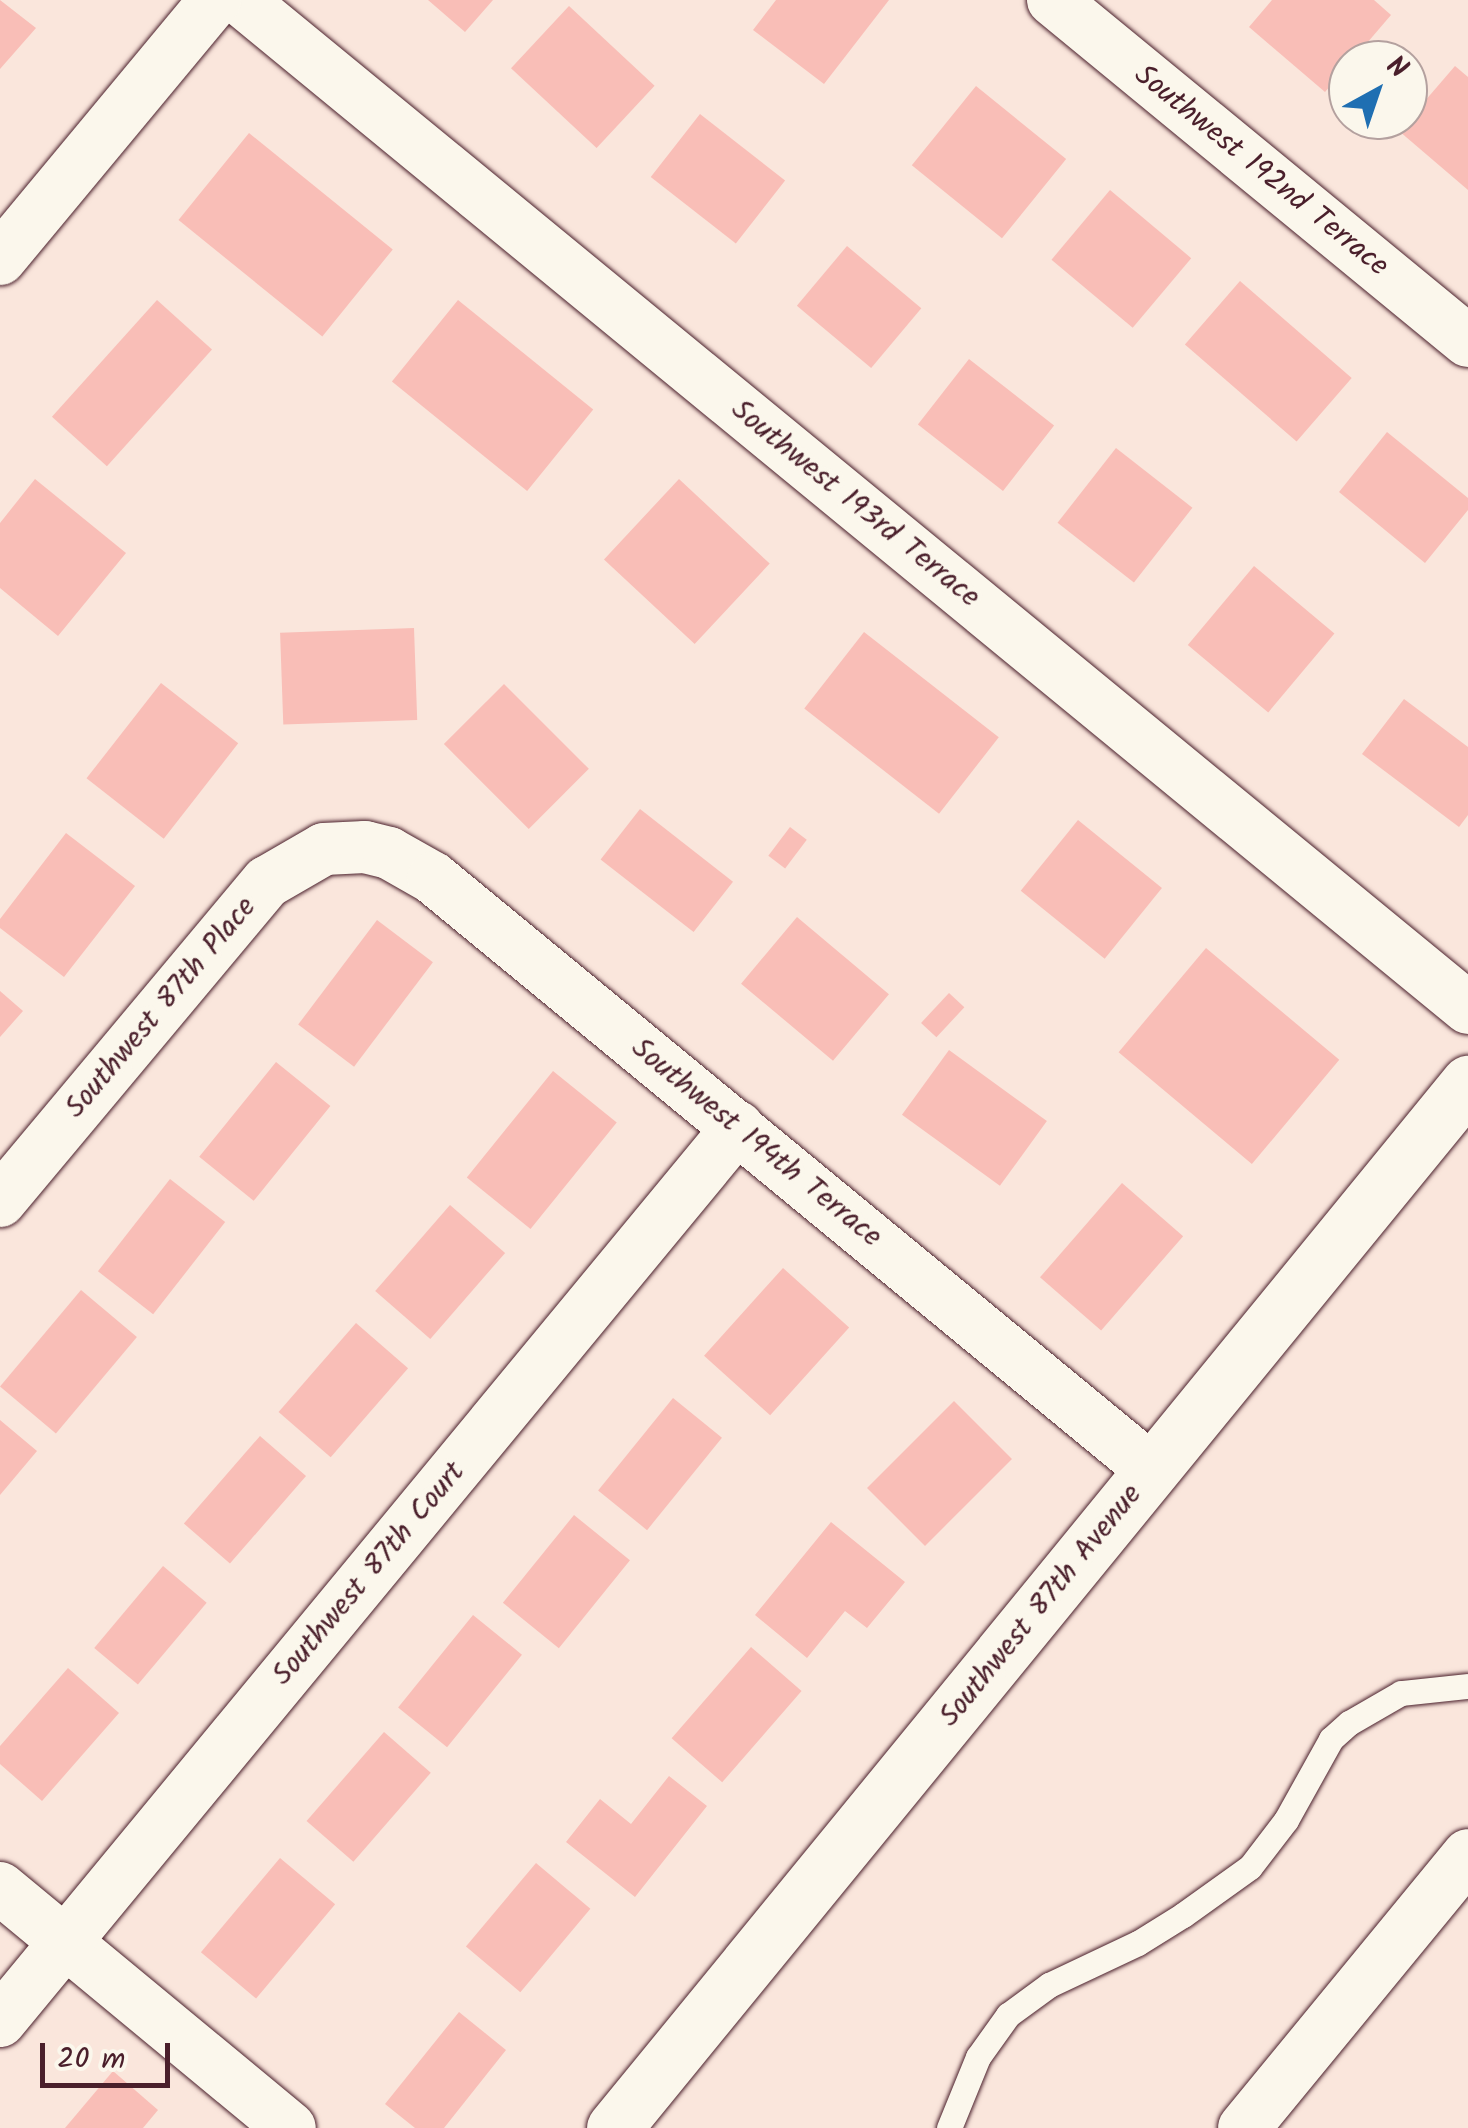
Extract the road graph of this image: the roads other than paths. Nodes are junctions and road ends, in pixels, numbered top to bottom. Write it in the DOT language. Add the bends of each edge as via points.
graph roads {
  1 [pos="215,0"];
  2 [pos="241,0"];
  3 [pos="1053,0"];
  4 [pos="0,260"];
  5 [pos="1468,341"];
  6 [pos="345,846"];
  7 [pos="1468,1008"];
  8 [pos="1468,1083"];
  9 [pos="738,1128"];
  10 [pos="0,1202"];
  11 [pos="1152,1470"];
  12 [pos="1468,1686"];
  13 [pos="1468,1856"];
  14 [pos="0,1888"];
  15 [pos="65,1942"];
  16 [pos="0,2021"];
  17 [pos="290,2128"];
  18 [pos="614,2128"];
  19 [pos="949,2128"];
  20 [pos="1244,2128"];
  1 -- 4 [label="street"];
  2 -- 7 [label="street, Southwest 193rd Terrace"];
  3 -- 5 [label="street, Southwest 192nd Terrace"];
  6 -- 9 [label="street, Southwest 194th Terrace" via="390,853 433,878"];
  6 -- 10 [label="street, Southwest 87th Place" via="306,856 248,900"];
  8 -- 11 [label="street, Southwest 87th Avenue"];
  9 -- 11 [label="street, Southwest 194th Terrace"];
  9 -- 15 [label="street, Southwest 87th Court"];
  11 -- 18 [label="street, Southwest 87th Avenue"];
  12 -- 19 [label="lane" via="1401,1693 1349,1723 1331,1739 1286,1820 1250,1867 1168,1924 1050,1985 1008,2016 978,2057"];
  13 -- 20 [label="street"];
  14 -- 15 [label="street"];
  15 -- 16 [label="street, Southwest 87th Court"];
  15 -- 17 [label="street"];
}
